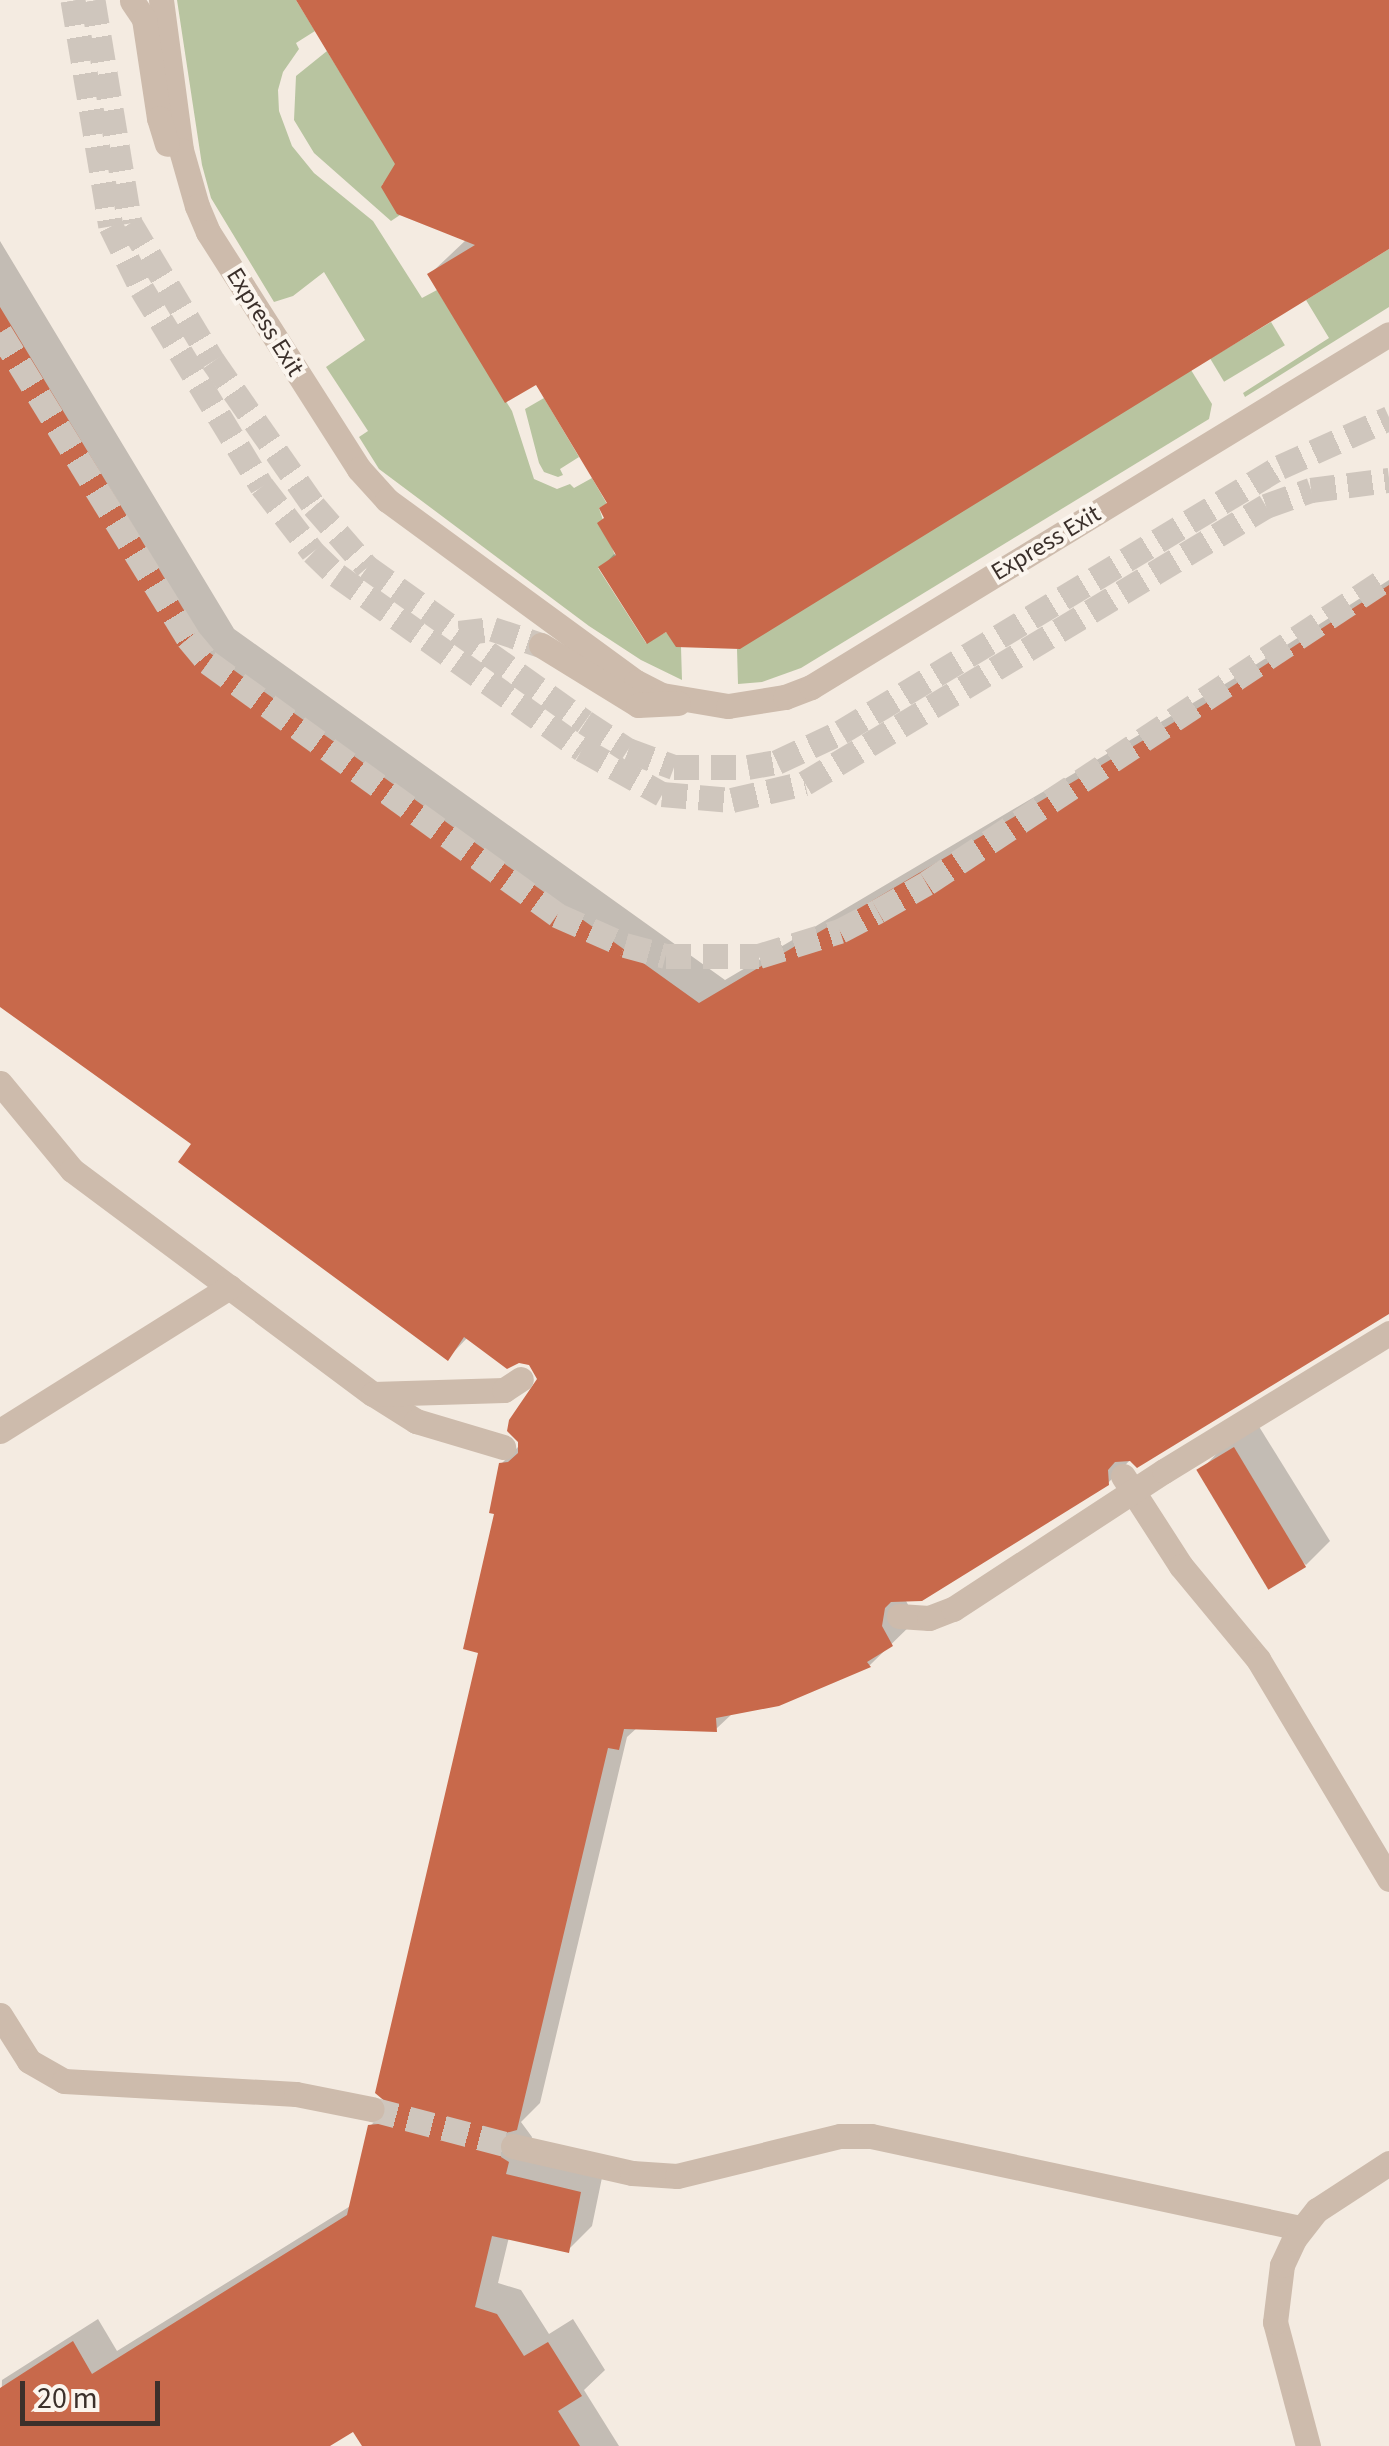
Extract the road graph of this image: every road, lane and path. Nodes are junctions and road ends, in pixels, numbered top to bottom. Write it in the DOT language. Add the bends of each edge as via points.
graph roads {
  1 [pos="160,0"];
  2 [pos="132,2"];
  3 [pos="188,182"];
  4 [pos="1389,334"];
  5 [pos="541,645"];
  6 [pos="687,702"];
  7 [pos="0,1083"];
  8 [pos="230,1287"];
  9 [pos="1389,1333"];
  10 [pos="521,1379"];
  11 [pos="373,1394"];
  12 [pos="0,1432"];
  13 [pos="503,1447"];
  14 [pos="1128,1484"];
  15 [pos="899,1616"];
  16 [pos="1389,1880"];
  17 [pos="0,2015"];
  18 [pos="372,2109"];
  19 [pos="513,2146"];
  20 [pos="1389,2162"];
  21 [pos="1301,2228"];
  22 [pos="1308,2446"];
  1 -- 3 [label="street, Express Exit"];
  2 -- 3 [label="street, Express Exit" via="144,19 159,118"];
  3 -- 6 [label="street, Express Exit" via="208,232 374,488 636,682"];
  4 -- 6 [label="street, Express Exit" via="810,687 754,704"];
  5 -- 6 [label="street, Express Exit" via="638,705"];
  7 -- 8 [label="street" via="72,1170"];
  8 -- 11 [label="street"];
  8 -- 12 [label="street"];
  9 -- 14 [label="street"];
  10 -- 11 [label="street" via="504,1390"];
  11 -- 13 [label="street" via="416,1421"];
  14 -- 15 [label="street" via="939,1617"];
  14 -- 16 [label="street" via="1180,1566 1258,1659"];
  17 -- 18 [label="street" via="29,2060 64,2081 296,2094"];
  19 -- 21 [label="street" via="677,2176 840,2136 871,2136"];
  20 -- 21 [label="street"];
  21 -- 22 [label="street" via="1282,2266 1275,2309"];
}
